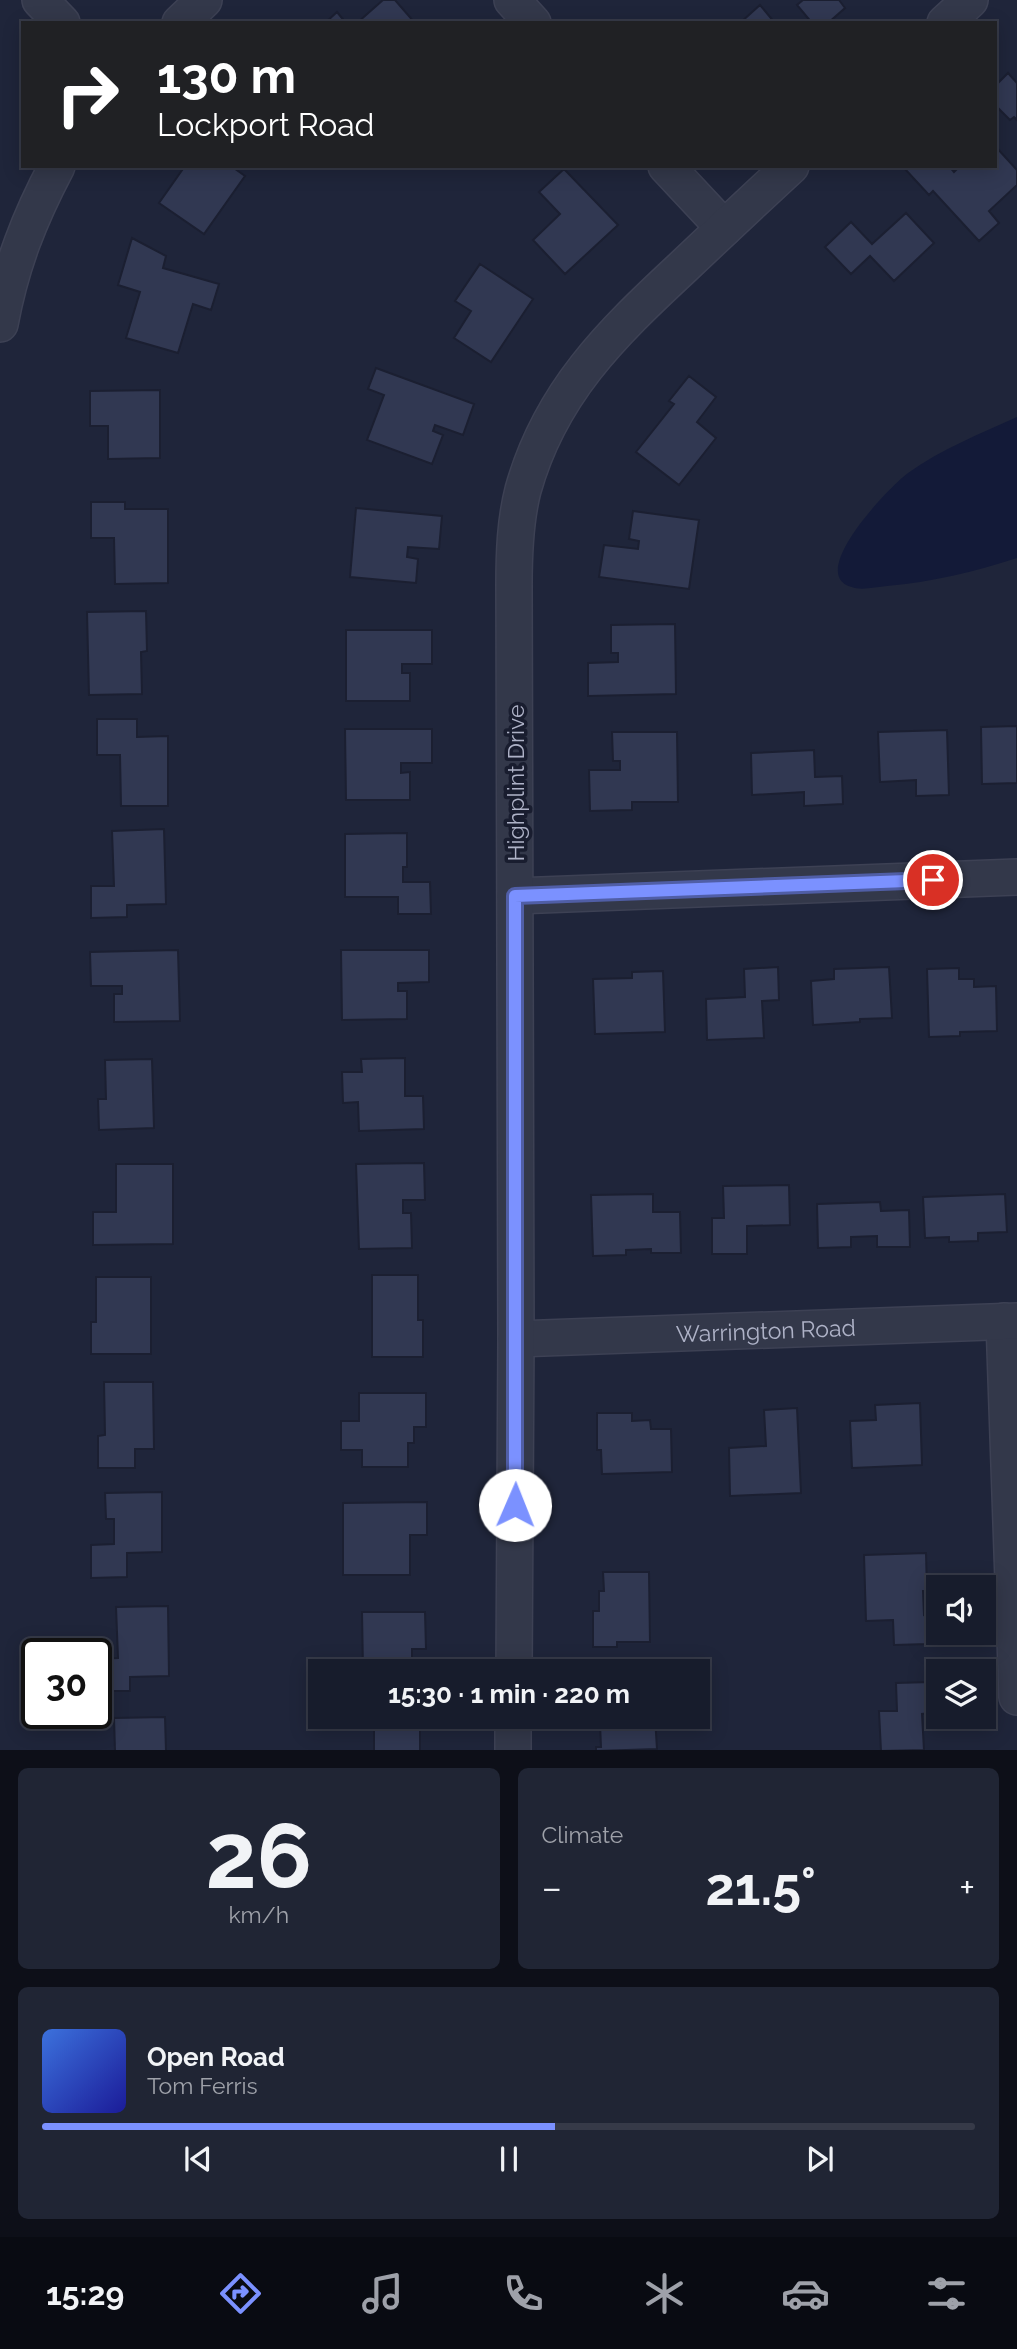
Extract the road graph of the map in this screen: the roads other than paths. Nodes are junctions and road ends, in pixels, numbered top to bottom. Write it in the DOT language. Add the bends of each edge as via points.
graph roads {
  1 [pos="40,0"];
  2 [pos="204,0"];
  3 [pos="512,0"];
  4 [pos="970,0"];
  5 [pos="60,21"];
  6 [pos="182,21"];
  7 [pos="531,21"];
  8 [pos="947,21"];
  9 [pos="56,168"];
  10 [pos="668,168"];
  11 [pos="789,168"];
  12 [pos="724,229"];
  13 [pos="0,324"];
  14 [pos="1017,877"];
  15 [pos="515,896"];
  16 [pos="1010,1321"];
  17 [pos="516,1339"];
  18 [pos="514,1659"];
  19 [pos="1017,1697"];
  20 [pos="513,1729"];
  21 [pos="513,1750"];
  1 -- 5 [label="street"];
  2 -- 6 [label="street"];
  3 -- 7 [label="street"];
  4 -- 8 [label="street"];
  9 -- 13 [label="street" via="33,212"];
  10 -- 12 [label="street"];
  11 -- 12 [label="street, Highplint Drive"];
  12 -- 15 [label="street, Highplint Drive" via="611,335 587,364 564,395 523,490 514,585"];
  14 -- 15 [label="street"];
  15 -- 17 [label="street, Highplint Drive"];
  16 -- 17 [label="street, Warrington Road"];
  16 -- 19 [label="street"];
  17 -- 18 [label="street, Highplint Drive"];
  20 -- 21 [label="street"];
}
